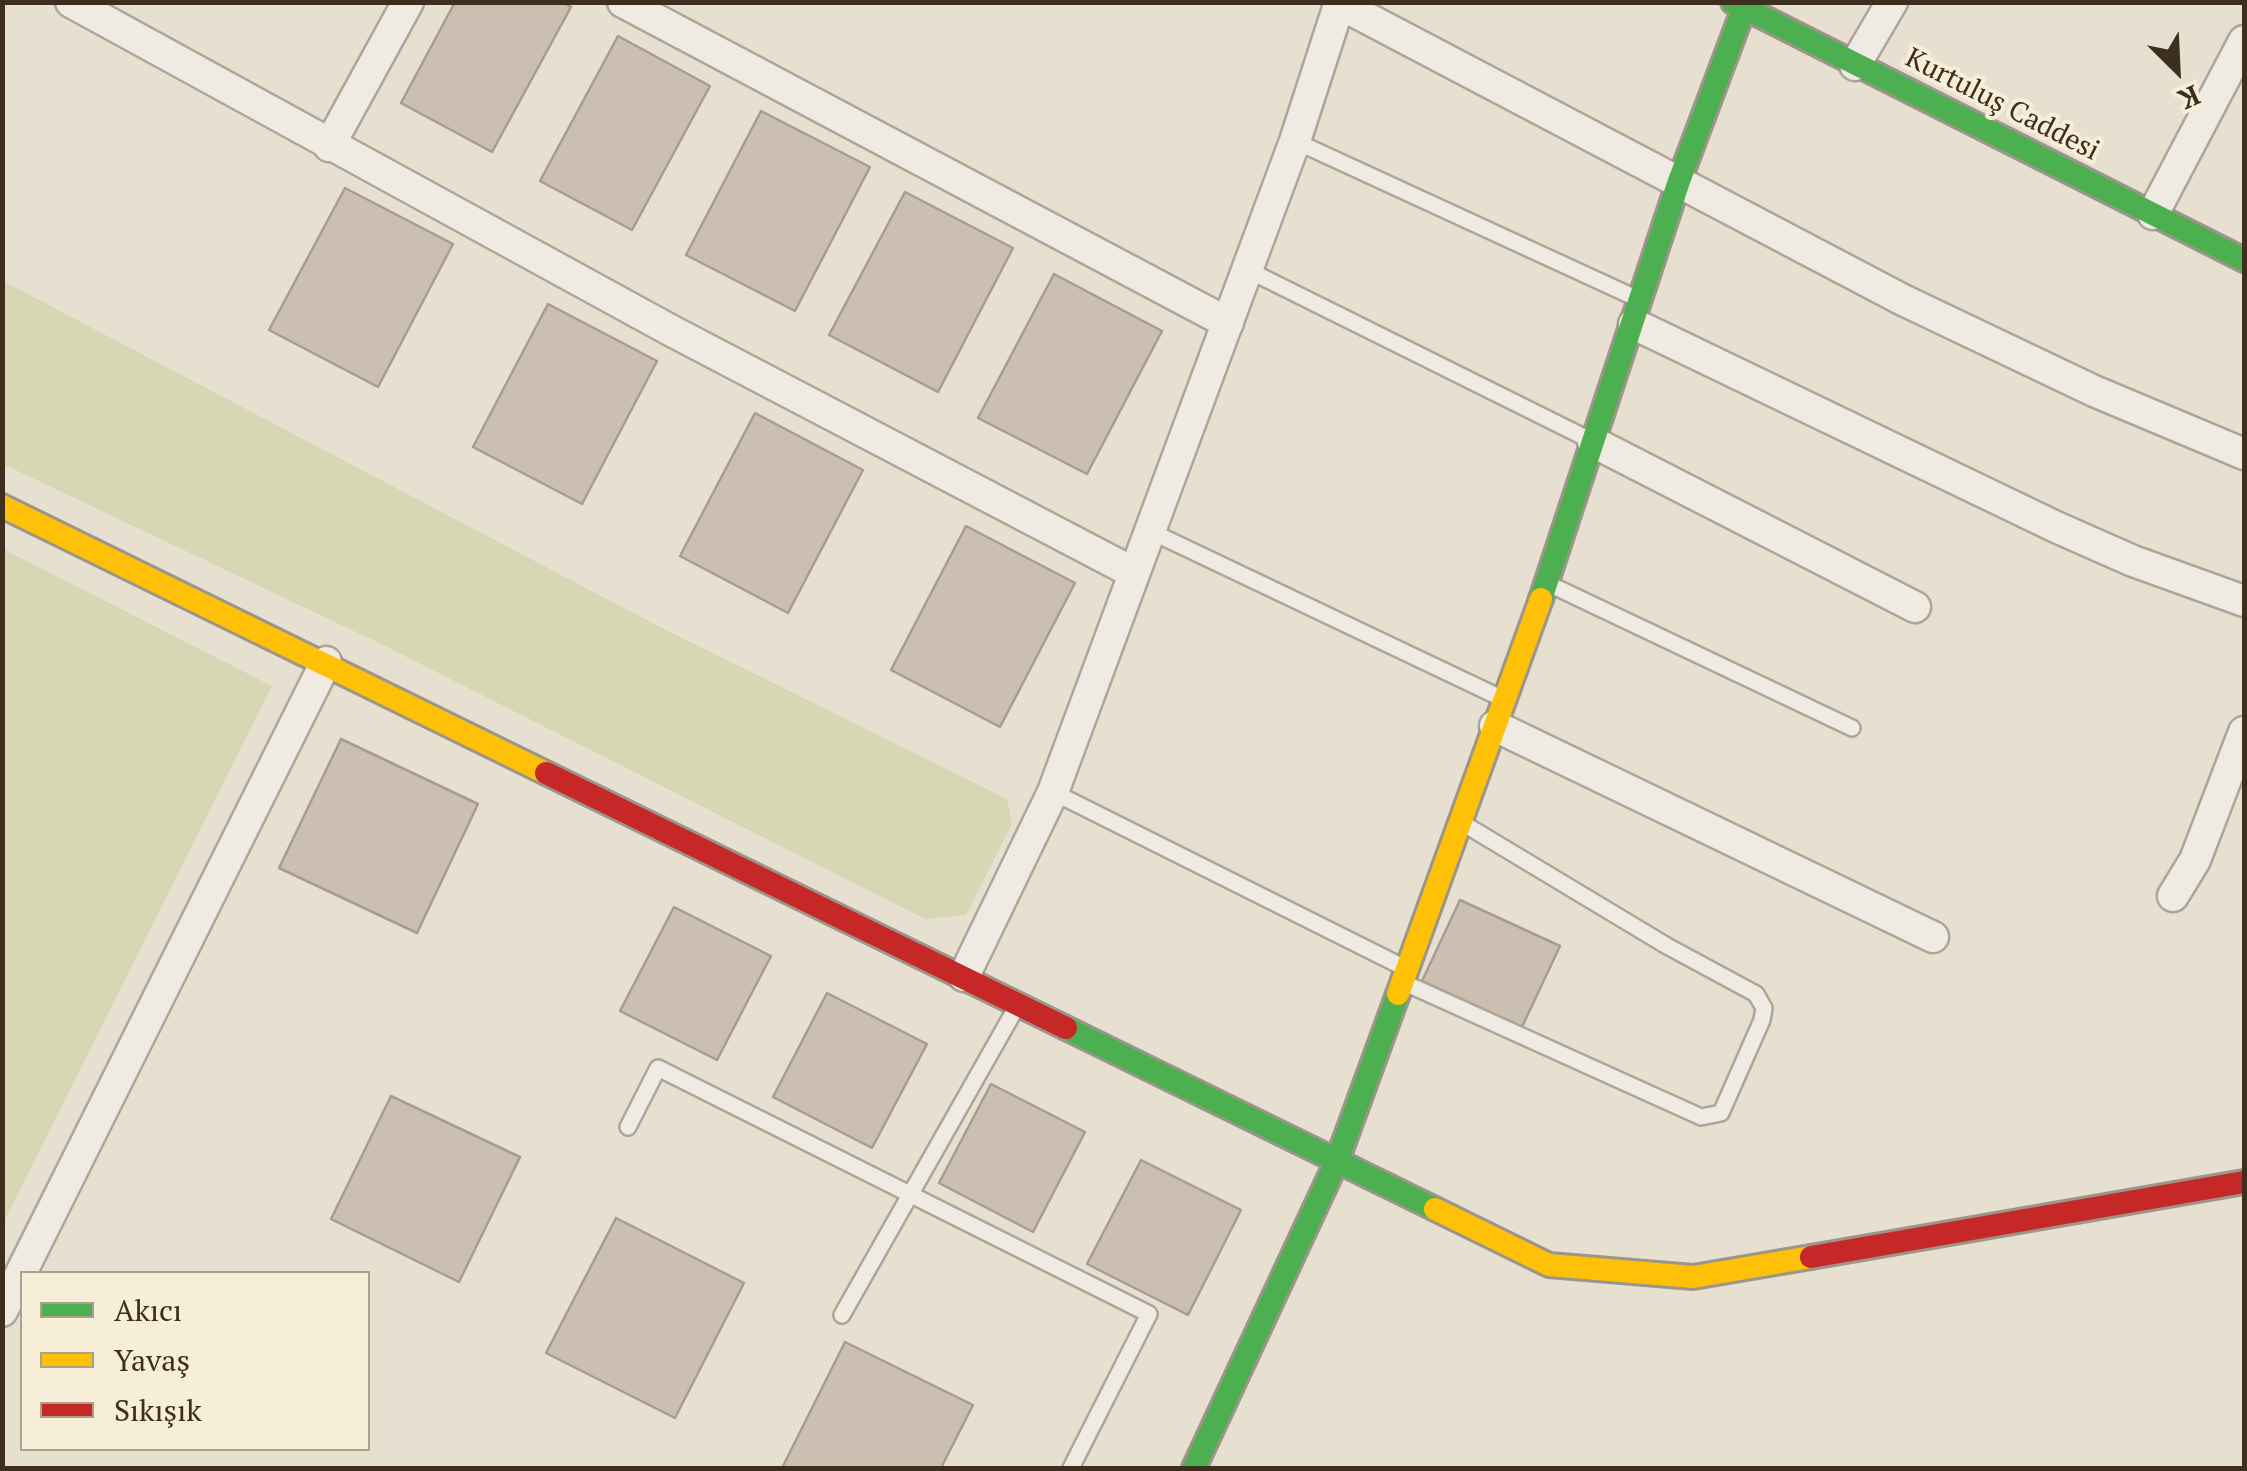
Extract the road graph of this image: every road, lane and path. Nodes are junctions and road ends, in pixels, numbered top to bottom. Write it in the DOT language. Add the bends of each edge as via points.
graph roads {
  1 [pos="70,2"];
  2 [pos="408,2"];
  3 [pos="623,2"];
  4 [pos="1892,2"];
  5 [pos="1340,3"];
  6 [pos="1738,5"];
  7 [pos="2244,41"];
  8 [pos="1856,64"];
  9 [pos="1296,141"];
  10 [pos="329,146"];
  11 [pos="1680,182"];
  12 [pos="2153,214"];
  13 [pos="2244,260"];
  14 [pos="1248,270"];
  15 [pos="1637,312"];
  16 [pos="1228,323"];
  17 [pos="1593,442"];
  18 [pos="2244,454"];
  19 [pos="2,506"];
  20 [pos="1150,531"];
  21 [pos="1134,574"];
  22 [pos="1547,584"];
  23 [pos="2244,601"];
  24 [pos="1915,608"];
  25 [pos="326,662"];
  26 [pos="1500,713"];
  27 [pos="1852,728"];
  28 [pos="2244,732"];
  29 [pos="1053,792"];
  30 [pos="1460,822"];
  31 [pos="2173,896"];
  32 [pos="1933,937"];
  33 [pos="1404,975"];
  34 [pos="964,976"];
  35 [pos="1018,1005"];
  36 [pos="628,1127"];
  37 [pos="1337,1162"];
  38 [pos="2244,1182"];
  39 [pos="911,1194"];
  40 [pos="22,1271"];
  41 [pos="20,1275"];
  42 [pos="2,1311"];
  43 [pos="842,1315"];
  44 [pos="1071,1468"];
  45 [pos="1194,1468"];
  1 -- 10 [label="street"];
  2 -- 10 [label="street"];
  3 -- 16 [label="street"];
  4 -- 8 [label="street"];
  5 -- 9 [label="street"];
  5 -- 11 [label="street"];
  6 -- 8 [label="street, Kurtuluş Caddesi"];
  6 -- 11 [label="street"];
  7 -- 12 [label="street"];
  8 -- 12 [label="street, Kurtuluş Caddesi"];
  9 -- 14 [label="street"];
  9 -- 15 [label="lane"];
  10 -- 21 [label="street"];
  11 -- 15 [label="street"];
  11 -- 18 [label="street" via="1998,347"];
  12 -- 13 [label="street, Kurtuluş Caddesi"];
  14 -- 16 [label="street"];
  14 -- 17 [label="lane"];
  15 -- 17 [label="street"];
  15 -- 23 [label="street" via="2072,534"];
  16 -- 20 [label="street"];
  17 -- 22 [label="street"];
  17 -- 24 [label="street"];
  19 -- 25 [label="street"];
  20 -- 21 [label="street"];
  20 -- 26 [label="lane"];
  21 -- 29 [label="street"];
  22 -- 26 [label="street"];
  22 -- 27 [label="lane"];
  25 -- 34 [label="street"];
  25 -- 40 [label="street"];
  26 -- 30 [label="street"];
  26 -- 32 [label="street"];
  28 -- 31 [label="street" via="2195,860"];
  29 -- 33 [label="lane"];
  29 -- 34 [label="street"];
  30 -- 33 [label="street"];
  30 -- 33 [label="lane" via="1756,994 1762,1020 1721,1113 1701,1116"];
  33 -- 37 [label="street"];
  34 -- 35 [label="street"];
  35 -- 37 [label="street"];
  35 -- 39 [label="lane"];
  36 -- 39 [label="lane" via="658,1068"];
  37 -- 38 [label="street" via="1550,1265 1693,1277"];
  37 -- 45 [label="street"];
  39 -- 43 [label="lane"];
  39 -- 44 [label="lane" via="1148,1314"];
  41 -- 42 [label="street"];
}
